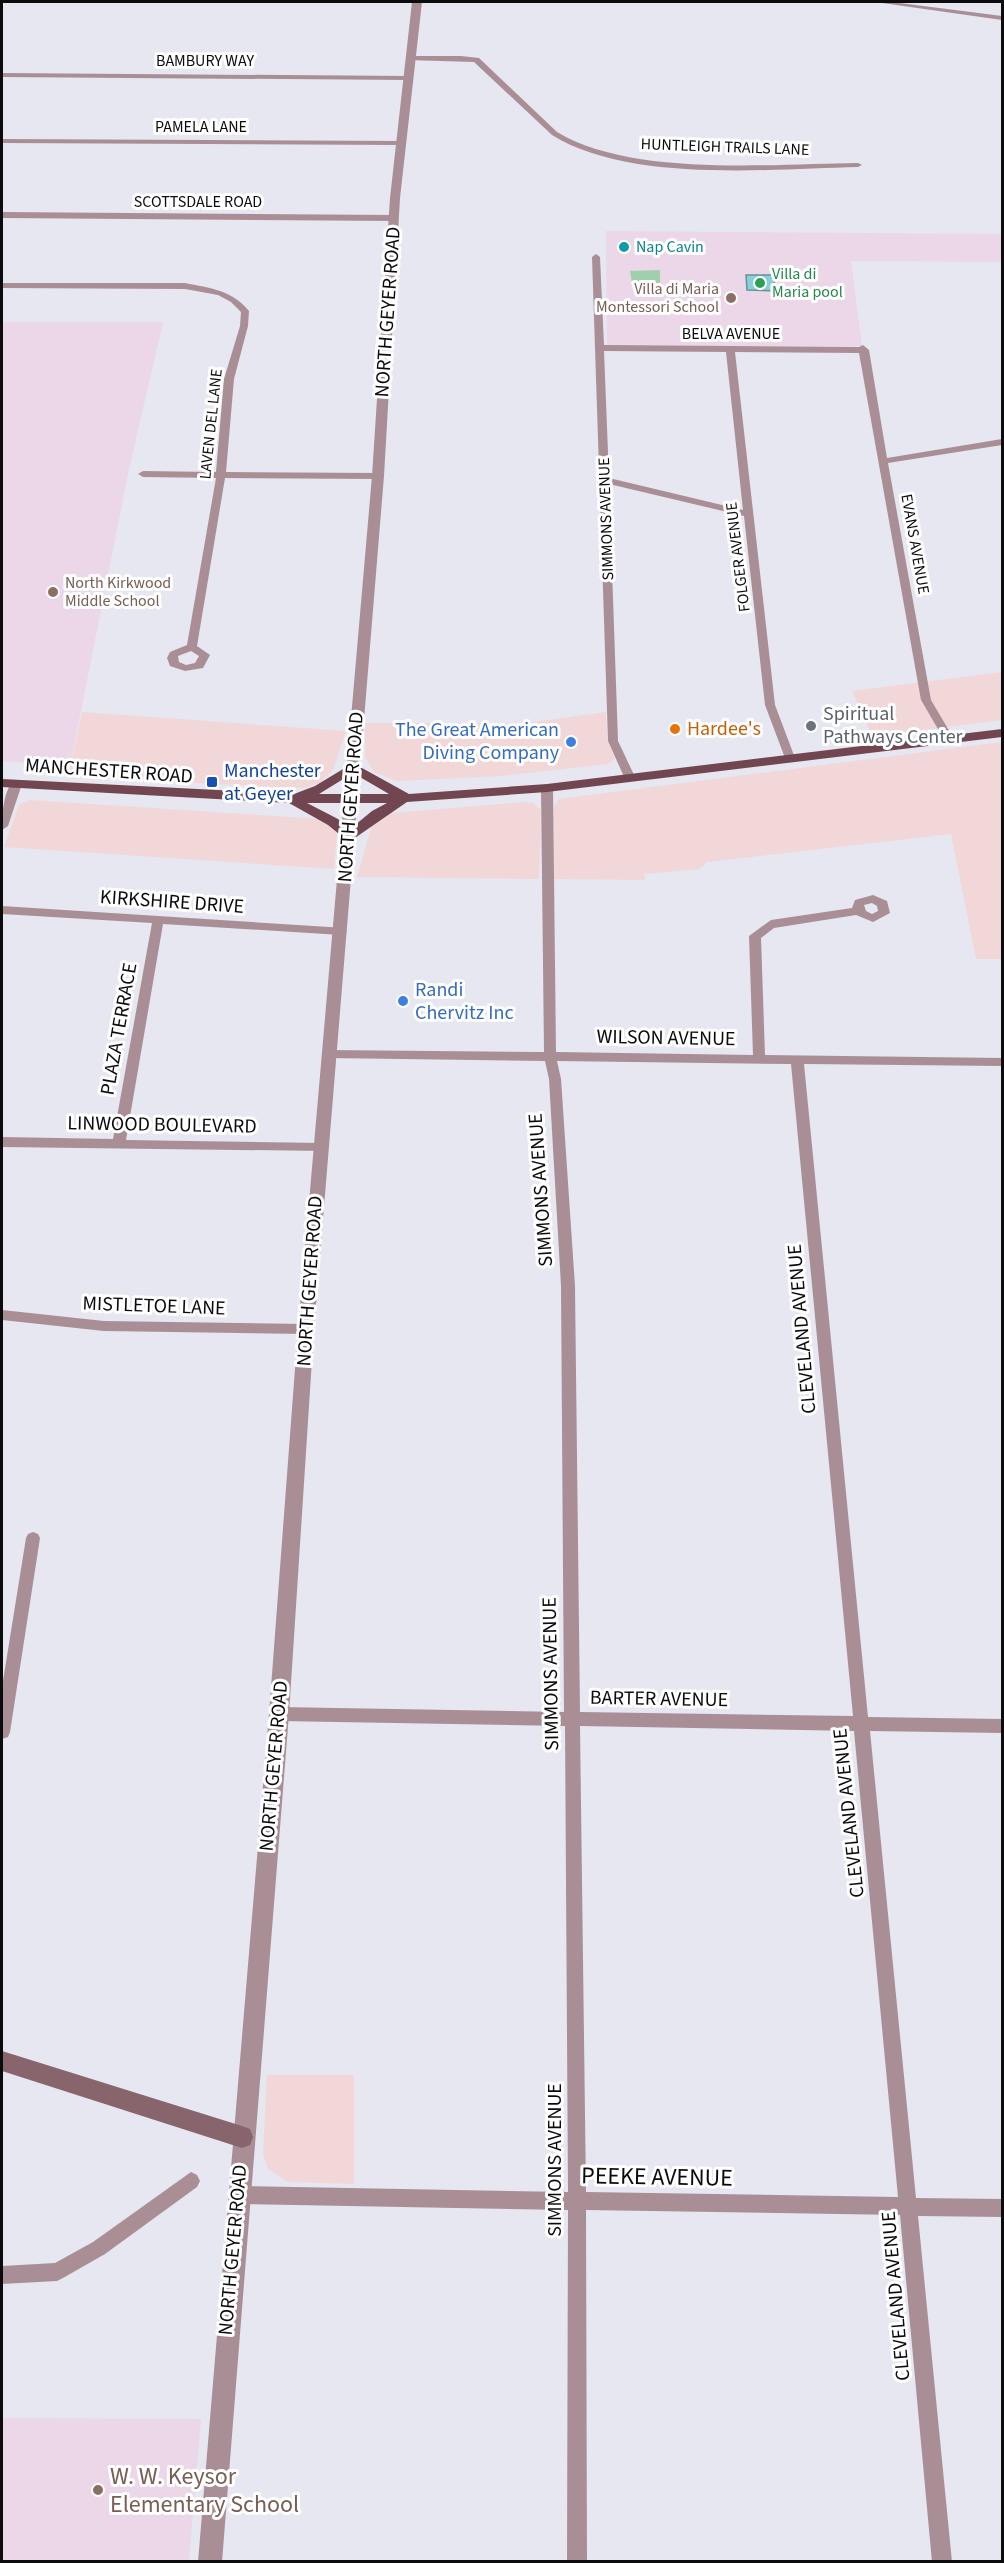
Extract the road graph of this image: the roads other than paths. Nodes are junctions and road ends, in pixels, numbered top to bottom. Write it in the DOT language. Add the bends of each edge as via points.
graph roads {
  1 [pos="417,2"];
  2 [pos="879,2"];
  3 [pos="902,2"];
  4 [pos="1002,18"];
  5 [pos="410,58"];
  6 [pos="2,75"];
  7 [pos="407,78"];
  8 [pos="2,141"];
  9 [pos="400,143"];
  10 [pos="858,165"];
  11 [pos="2,215"];
  12 [pos="394,218"];
  13 [pos="596,257"];
  14 [pos="2,286"];
  15 [pos="598,348"];
  16 [pos="864,349"];
  17 [pos="730,350"];
  18 [pos="1002,442"];
  19 [pos="885,460"];
  20 [pos="142,474"];
  21 [pos="221,474"];
  22 [pos="378,476"];
  23 [pos="606,480"];
  24 [pos="747,514"];
  25 [pos="192,647"];
  26 [pos="1002,733"];
  27 [pos="950,739"];
  28 [pos="790,758"];
  29 [pos="353,767"];
  30 [pos="629,777"];
  31 [pos="2,783"];
  32 [pos="16,784"];
  33 [pos="547,788"];
  34 [pos="408,798"];
  35 [pos="291,800"];
  36 [pos="352,800"];
  37 [pos="2,826"];
  38 [pos="349,837"];
  39 [pos="2,910"];
  40 [pos="858,911"];
  41 [pos="158,921"];
  42 [pos="341,931"];
  43 [pos="328,1054"];
  44 [pos="550,1056"];
  45 [pos="759,1059"];
  46 [pos="797,1060"];
  47 [pos="1002,1062"];
  48 [pos="2,1142"];
  49 [pos="119,1144"];
  50 [pos="321,1148"];
  51 [pos="2,1315"];
  52 [pos="306,1329"];
  53 [pos="33,1538"];
  54 [pos="279,1714"];
  55 [pos="572,1719"];
  56 [pos="861,1724"];
  57 [pos="1002,1726"];
  58 [pos="2,1732"];
  59 [pos="2,2061"];
  60 [pos="243,2137"];
  61 [pos="191,2181"];
  62 [pos="238,2195"];
  63 [pos="577,2199"];
  64 [pos="909,2207"];
  65 [pos="1002,2208"];
  66 [pos="2,2275"];
  67 [pos="210,2562"];
  68 [pos="577,2562"];
  69 [pos="942,2562"];
  1 -- 5 [label="street, NORTH GEYER ROAD"];
  2 -- 3 [label="street"];
  3 -- 4 [label="street"];
  5 -- 7 [label="street, NORTH GEYER ROAD"];
  5 -- 10 [label="street, HUNTLEIGH TRAILS LANE" via="476,60 542,126 569,143 604,154 663,163"];
  6 -- 7 [label="street, BAMBURY WAY"];
  7 -- 9 [label="street, NORTH GEYER ROAD"];
  8 -- 9 [label="street, PAMELA LANE"];
  9 -- 12 [label="street, NORTH GEYER ROAD"];
  11 -- 12 [label="street, SCOTTSDALE ROAD"];
  12 -- 22 [label="street, NORTH GEYER ROAD"];
  13 -- 15 [label="street, SIMMONS AVENUE"];
  14 -- 21 [label="street, LAVEN DEL LANE" via="185,286 221,293 234,300 246,317 229,379"];
  15 -- 17 [label="street, BELVA AVENUE"];
  15 -- 23 [label="street, SIMMONS AVENUE"];
  16 -- 17 [label="street, BELVA AVENUE"];
  16 -- 19 [label="street, EVANS AVENUE"];
  17 -- 24 [label="street, FOLGER AVENUE"];
  18 -- 19 [label="street"];
  19 -- 27 [label="street, EVANS AVENUE" via="926,700"];
  20 -- 21 [label="street"];
  21 -- 22 [label="street"];
  21 -- 25 [label="street, LAVEN DEL LANE"];
  22 -- 29 [label="street, NORTH GEYER ROAD"];
  23 -- 24 [label="street"];
  23 -- 30 [label="street, SIMMONS AVENUE" via="613,741"];
  24 -- 28 [label="street, FOLGER AVENUE" via="770,705"];
  26 -- 27 [label="main road, MANCHESTER ROAD"];
  27 -- 28 [label="main road, MANCHESTER ROAD"];
  28 -- 30 [label="main road, MANCHESTER ROAD"];
  29 -- 34 [label="main road"];
  29 -- 35 [label="main road" via="320,789"];
  29 -- 36 [label="street, NORTH GEYER ROAD"];
  30 -- 33 [label="main road, MANCHESTER ROAD"];
  31 -- 32 [label="main road, MANCHESTER ROAD"];
  32 -- 35 [label="main road, MANCHESTER ROAD"];
  32 -- 37 [label="street"];
  33 -- 34 [label="main road, MANCHESTER ROAD"];
  33 -- 44 [label="street, SIMMONS AVENUE"];
  34 -- 36 [label="main road, MANCHESTER ROAD"];
  34 -- 38 [label="main road" via="377,814"];
  35 -- 36 [label="main road, MANCHESTER ROAD"];
  35 -- 38 [label="main road" via="333,822"];
  36 -- 38 [label="street, NORTH GEYER ROAD"];
  38 -- 42 [label="street, NORTH GEYER ROAD"];
  39 -- 41 [label="street, KIRKSHIRE DRIVE"];
  40 -- 45 [label="street" via="771,924 755,936"];
  41 -- 42 [label="street, KIRKSHIRE DRIVE"];
  41 -- 49 [label="street, PLAZA TERRACE"];
  42 -- 43 [label="street, NORTH GEYER ROAD"];
  43 -- 44 [label="street, WILSON AVENUE"];
  43 -- 50 [label="street, NORTH GEYER ROAD"];
  44 -- 45 [label="street, WILSON AVENUE"];
  44 -- 55 [label="street, SIMMONS AVENUE" via="567,1244"];
  45 -- 46 [label="street, WILSON AVENUE"];
  46 -- 47 [label="street, WILSON AVENUE"];
  46 -- 56 [label="street, CLEVELAND AVENUE"];
  48 -- 49 [label="street, LINWOOD BOULEVARD"];
  49 -- 50 [label="street, LINWOOD BOULEVARD"];
  50 -- 52 [label="street, NORTH GEYER ROAD"];
  51 -- 52 [label="street, MISTLETOE LANE" via="104,1326"];
  52 -- 54 [label="street, NORTH GEYER ROAD"];
  53 -- 58 [label="street"];
  54 -- 55 [label="street, BARTER AVENUE"];
  54 -- 60 [label="street, NORTH GEYER ROAD"];
  55 -- 56 [label="street, BARTER AVENUE"];
  55 -- 63 [label="street, SIMMONS AVENUE"];
  56 -- 57 [label="street, BARTER AVENUE"];
  56 -- 64 [label="street, CLEVELAND AVENUE"];
  59 -- 60 [label="main road"];
  60 -- 62 [label="street, NORTH GEYER ROAD"];
  61 -- 66 [label="street" via="99,2248 57,2272"];
  62 -- 63 [label="street, PEEKE AVENUE"];
  62 -- 67 [label="street, NORTH GEYER ROAD"];
  63 -- 64 [label="street, PEEKE AVENUE"];
  63 -- 68 [label="street, SIMMONS AVENUE"];
  64 -- 65 [label="street, PEEKE AVENUE"];
  64 -- 69 [label="street, CLEVELAND AVENUE"];
}
